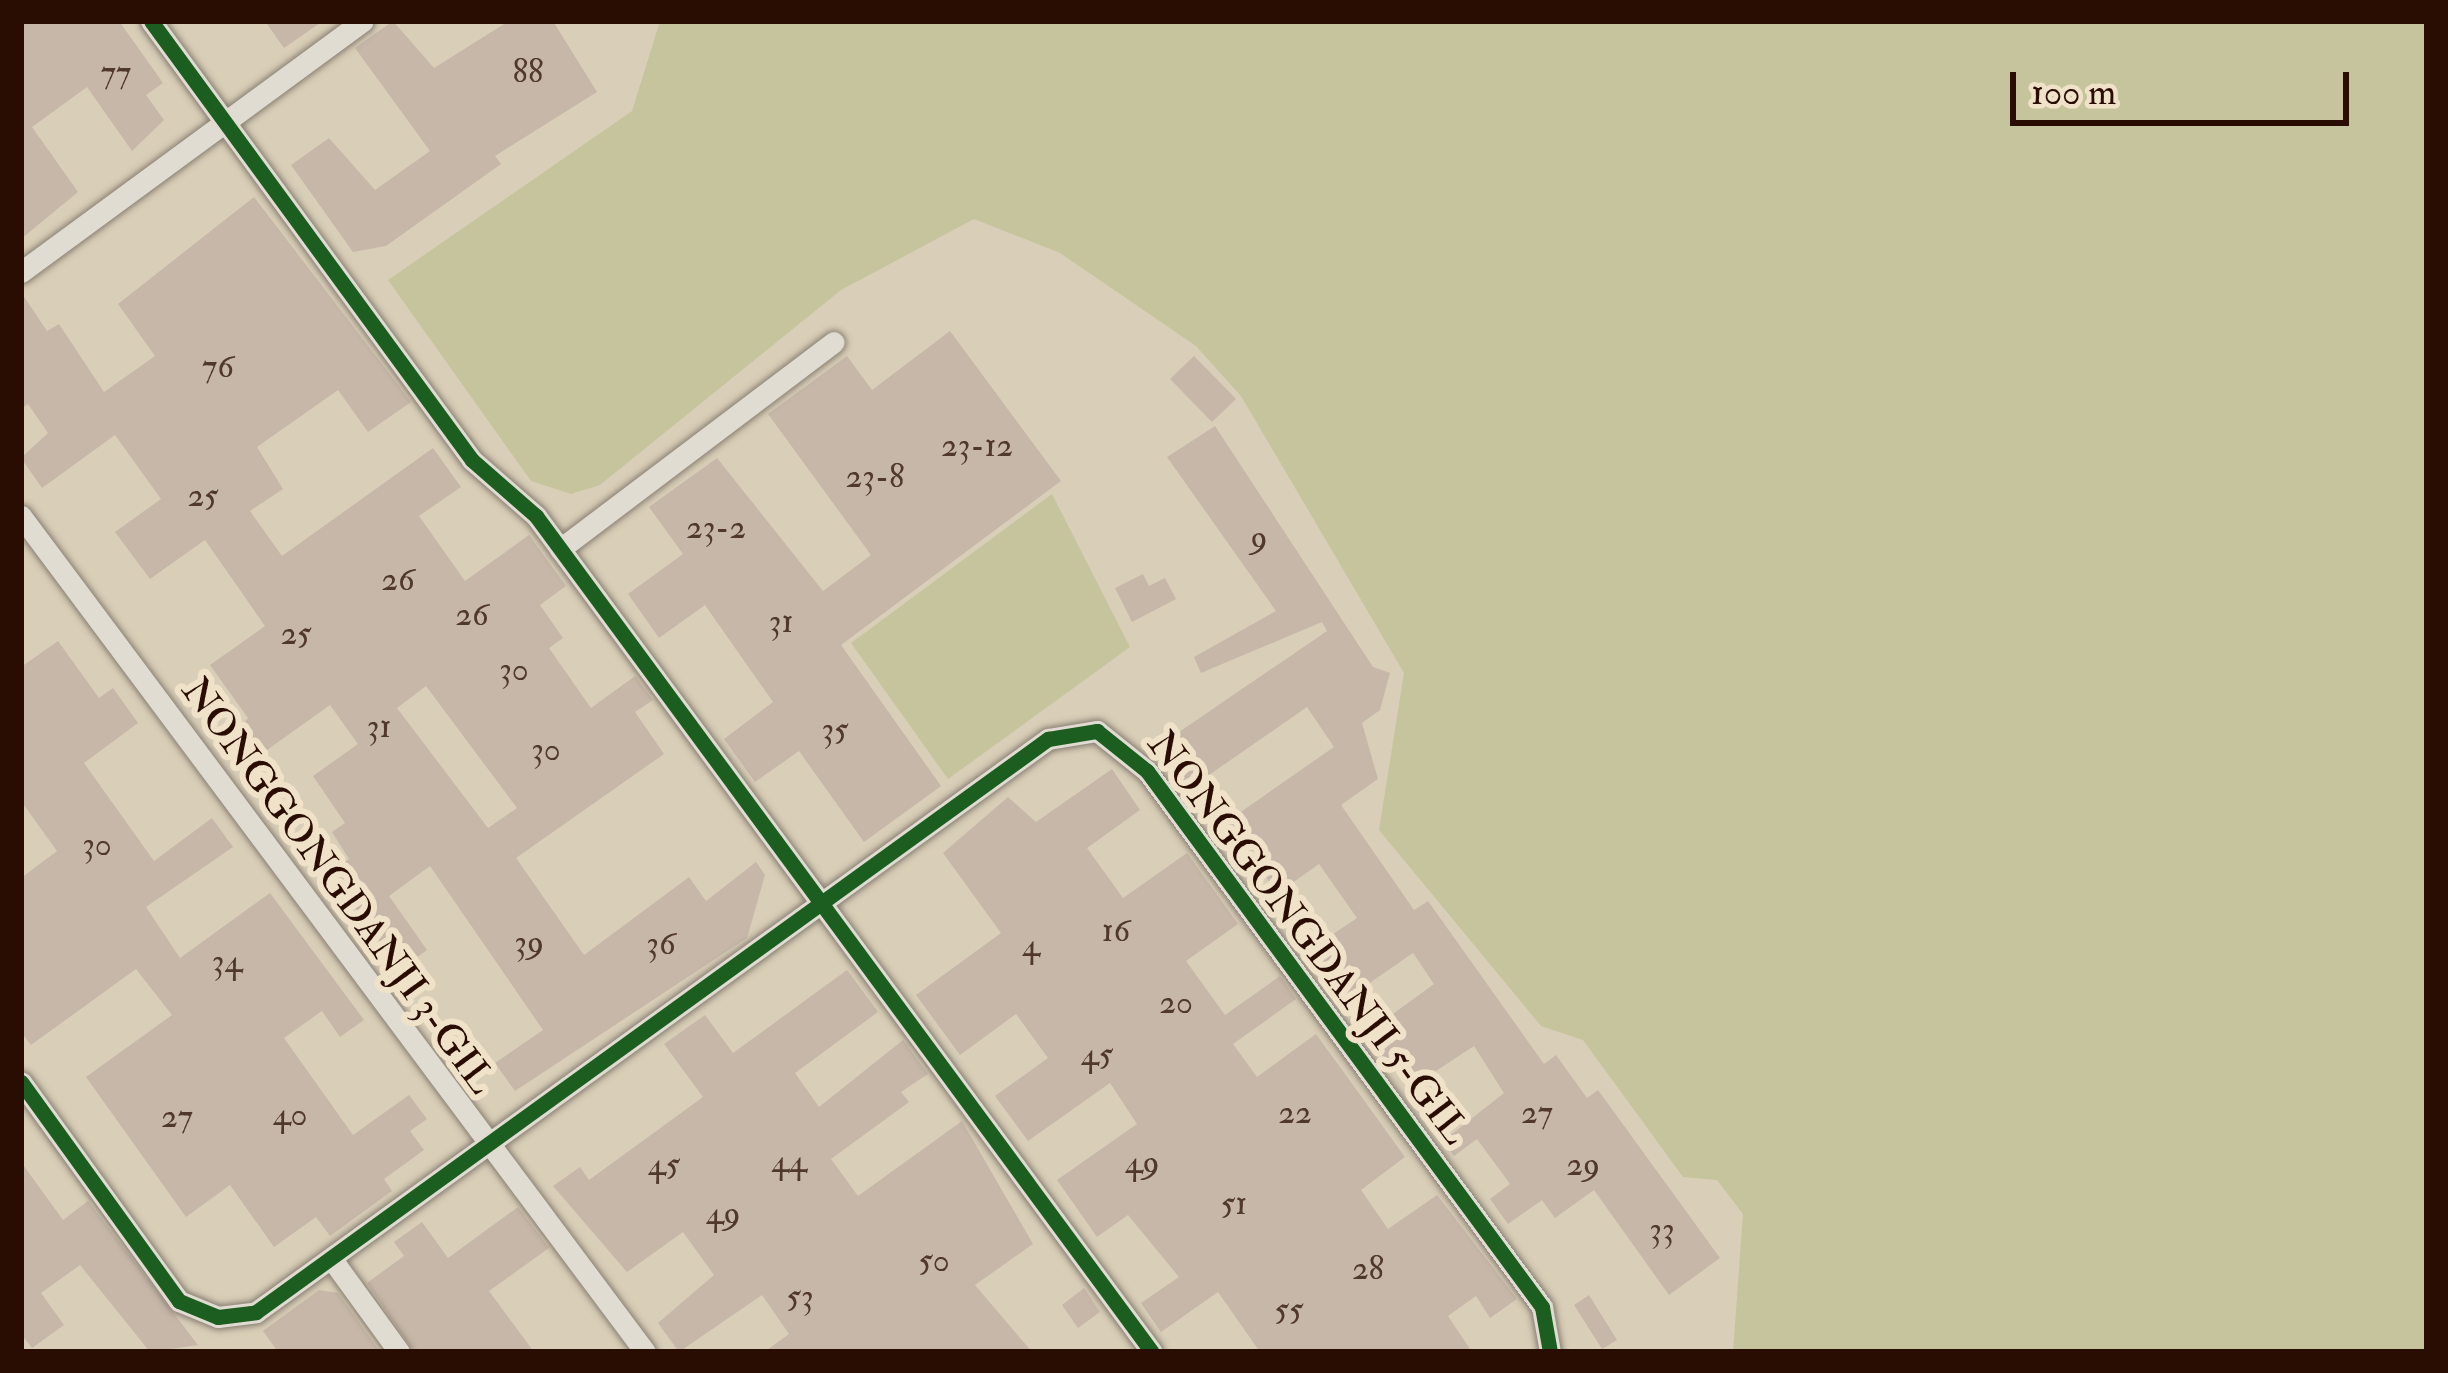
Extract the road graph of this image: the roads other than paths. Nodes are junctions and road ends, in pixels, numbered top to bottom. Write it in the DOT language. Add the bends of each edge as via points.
graph roads {
  1 [pos="151,21"];
  2 [pos="363,21"];
  3 [pos="224,123"];
  4 [pos="21,272"];
  5 [pos="834,342"];
  6 [pos="21,517"];
  7 [pos="560,549"];
  8 [pos="822,904"];
  9 [pos="21,1082"];
  10 [pos="486,1147"];
  11 [pos="331,1258"];
  12 [pos="399,1352"];
  13 [pos="645,1352"];
  14 [pos="1152,1352"];
  15 [pos="1550,1352"];
  1 -- 3 [label="street"];
  2 -- 3 [label="street"];
  3 -- 4 [label="street"];
  3 -- 7 [label="street" via="472,460"];
  5 -- 7 [label="street"];
  6 -- 10 [label="street, NONGGONGDANJI 3-GIL"];
  7 -- 8 [label="street"];
  8 -- 10 [label="street, NONGGONGDANJI 5-GIL"];
  8 -- 14 [label="street"];
  8 -- 15 [label="street, NONGGONGDANJI 5-GIL" via="1048,740 1088,730 1118,740 1542,1307"];
  9 -- 11 [label="street, NONGGONGDANJI 5-GIL" via="189,1309 256,1312"];
  10 -- 11 [label="street, NONGGONGDANJI 5-GIL"];
  10 -- 13 [label="street, NONGGONGDANJI 3-GIL"];
  11 -- 12 [label="street"];
}
